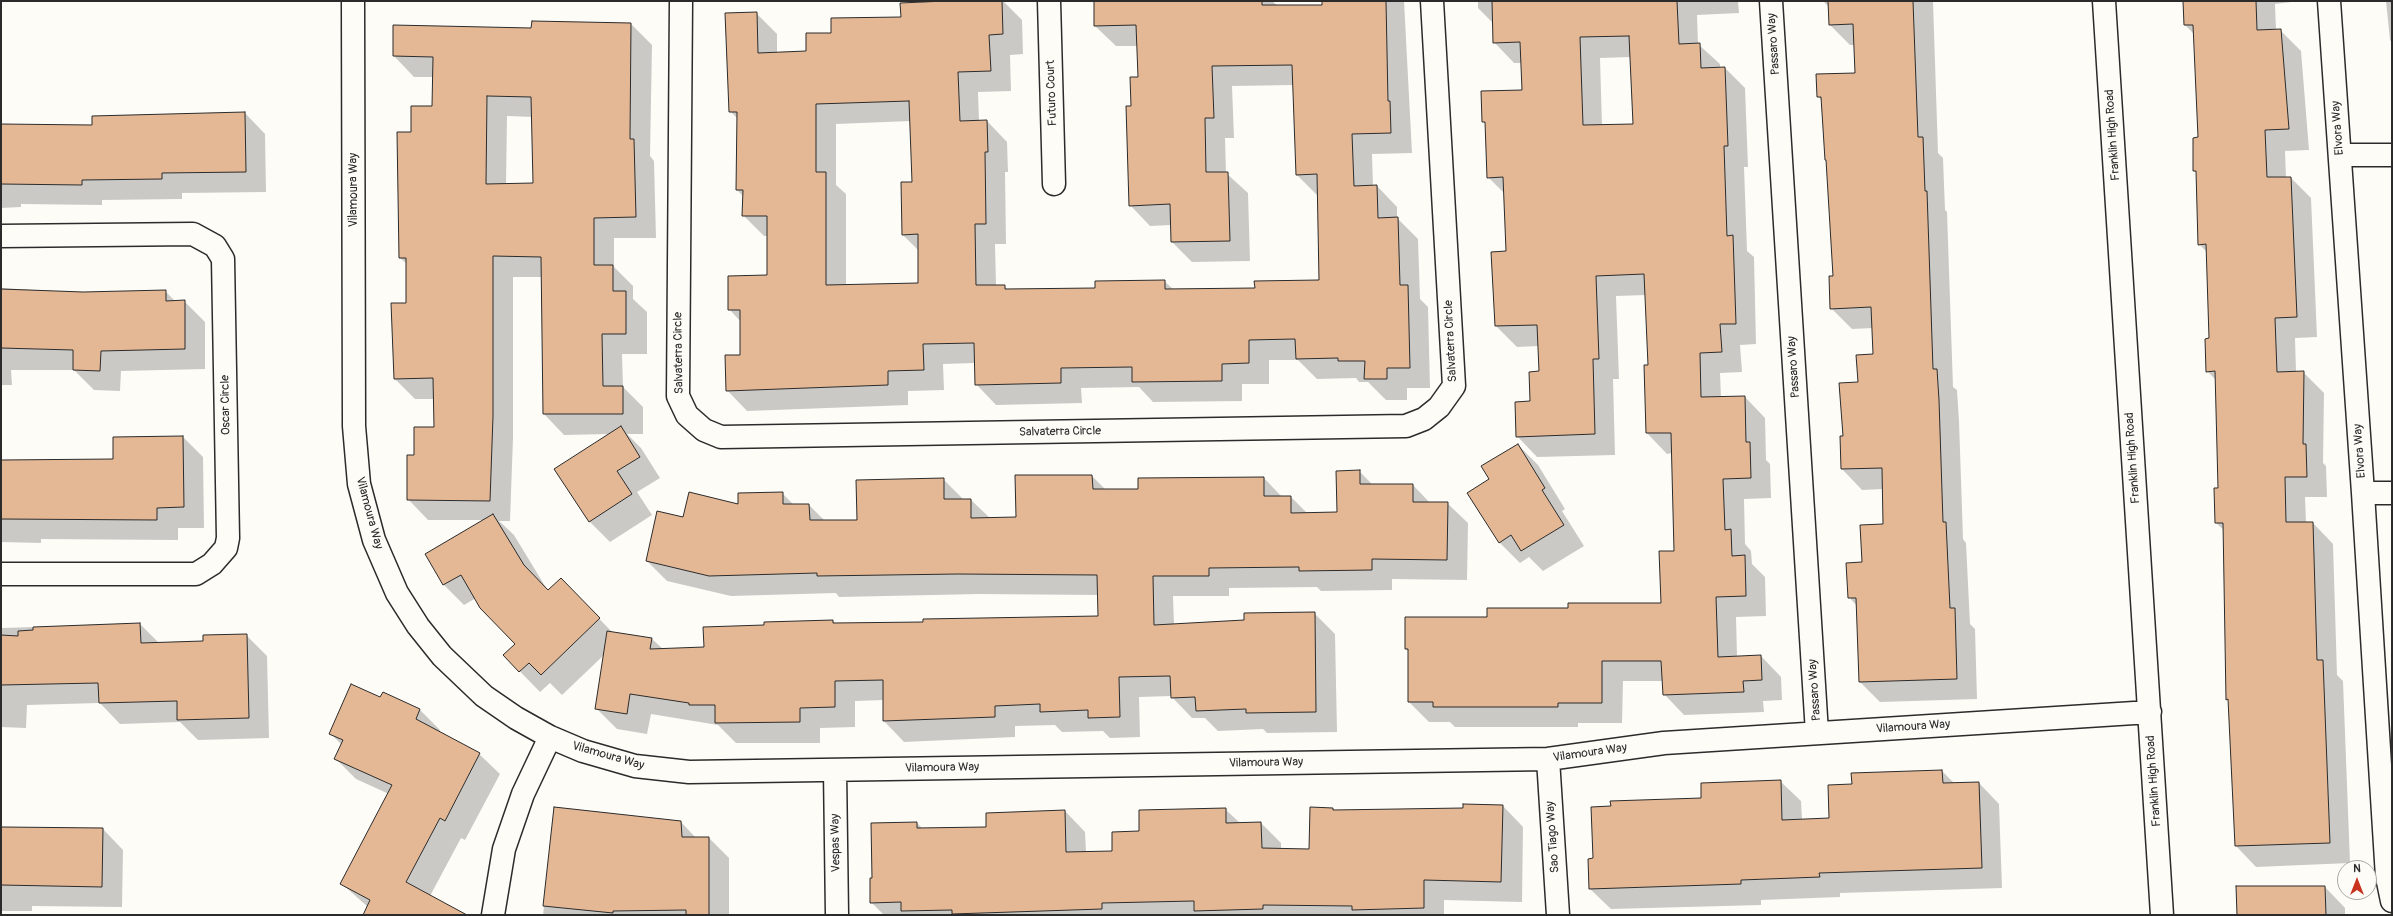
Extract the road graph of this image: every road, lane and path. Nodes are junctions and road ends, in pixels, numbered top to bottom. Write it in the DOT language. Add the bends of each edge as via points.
graph roads {
  1 [pos="354,1"];
  2 [pos="681,1"];
  3 [pos="1049,1"];
  4 [pos="1432,1"];
  5 [pos="1771,1"];
  6 [pos="2104,1"];
  7 [pos="2329,1"];
  8 [pos="2340,155"];
  9 [pos="2392,155"];
  10 [pos="1054,184"];
  11 [pos="1,236"];
  12 [pos="2363,493"];
  13 [pos="2392,493"];
  14 [pos="1,574"];
  15 [pos="2150,712"];
  16 [pos="1817,733"];
  17 [pos="550,737"];
  18 [pos="1548,759"];
  19 [pos="835,770"];
  20 [pos="2392,901"];
  21 [pos="493,915"];
  22 [pos="837,915"];
  23 [pos="1558,915"];
  24 [pos="2162,915"];
  1 -- 17 [label="street, Vilamoura Way" via="354,426 359,484 374,540 398,592 418,626 442,656 484,696"];
  2 -- 4 [label="street, Salvaterra Circle" via="678,396 687,416 704,430 721,437 1406,426 1424,419 1439,407 1454,386"];
  3 -- 10 [label="street, Futuro Court"];
  5 -- 16 [label="street, Passaro Way"];
  6 -- 15 [label="street, Franklin High Road"];
  7 -- 8 [label="street, Elvora Way"];
  8 -- 9 [label="street"];
  8 -- 12 [label="street, Elvora Way"];
  11 -- 14 [label="street, Oscar Circle" via="193,234 215,246 223,259 228,538 226,548 212,564 196,574"];
  12 -- 13 [label="street"];
  12 -- 20 [label="street, Elvora Way" via="2387,877"];
  15 -- 16 [label="street, Vilamoura Way"];
  15 -- 24 [label="street, Franklin High Road"];
  16 -- 18 [label="street, Vilamoura Way" via="1664,743"];
  17 -- 19 [label="street, Vilamoura Way" via="583,751 643,767 689,772"];
  17 -- 21 [label="street" via="523,794 504,849"];
  18 -- 19 [label="street, Vilamoura Way"];
  18 -- 23 [label="street, Sao Tiago Way"];
  19 -- 22 [label="street, Vespas Way"];
}
